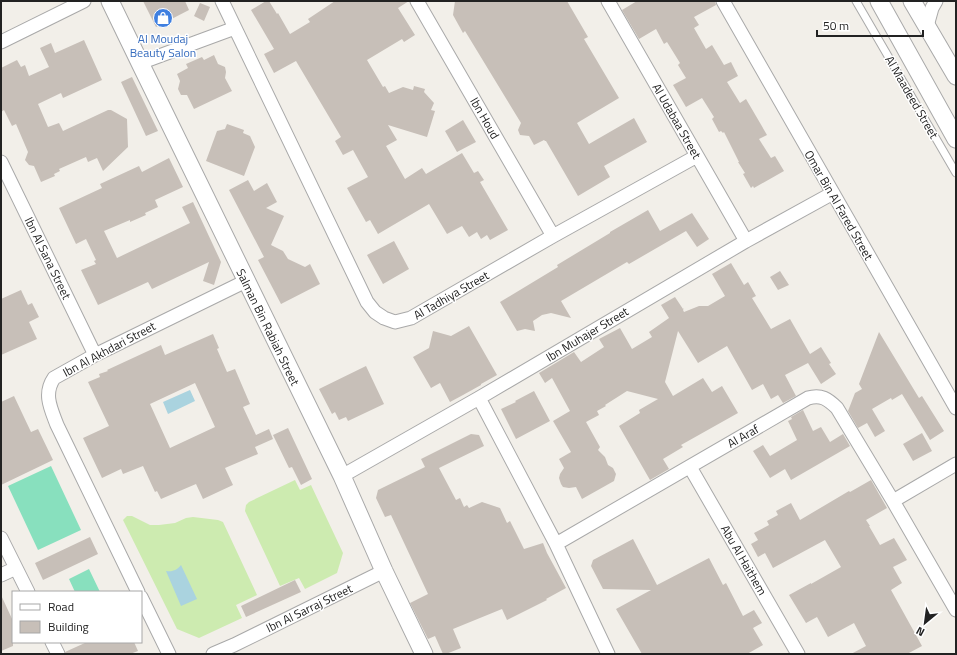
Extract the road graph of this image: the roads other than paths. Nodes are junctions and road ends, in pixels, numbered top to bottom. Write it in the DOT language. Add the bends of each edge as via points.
graph roads {
  1 [pos="84,1"];
  2 [pos="110,1"];
  3 [pos="222,1"];
  4 [pos="417,1"];
  5 [pos="608,1"];
  6 [pos="723,1"];
  7 [pos="856,1"];
  8 [pos="879,1"];
  9 [pos="912,1"];
  10 [pos="936,1"];
  11 [pos="927,26"];
  12 [pos="235,28"];
  13 [pos="1,42"];
  14 [pos="140,63"];
  15 [pos="956,76"];
  16 [pos="956,139"];
  17 [pos="697,156"];
  18 [pos="1,162"];
  19 [pos="956,173"];
  20 [pos="833,193"];
  21 [pos="553,236"];
  22 [pos="746,241"];
  23 [pos="246,281"];
  24 [pos="94,355"];
  25 [pos="479,398"];
  26 [pos="956,408"];
  27 [pos="956,464"];
  28 [pos="690,467"];
  29 [pos="342,476"];
  30 [pos="893,501"];
  31 [pos="1,538"];
  32 [pos="556,544"];
  33 [pos="16,568"];
  34 [pos="384,571"];
  35 [pos="1,575"];
  36 [pos="28,591"];
  37 [pos="138,591"];
  38 [pos="142,599"];
  39 [pos="956,610"];
  40 [pos="52,643"];
  41 [pos="236,650"];
  42 [pos="58,654"];
  43 [pos="169,654"];
  44 [pos="213,654"];
  45 [pos="424,654"];
  46 [pos="608,654"];
  47 [pos="798,654"];
  1 -- 13 [label="street"];
  2 -- 14 [label="street, Salman Bin Rabiah Street"];
  3 -- 12 [label="street, Al Tadhiya Street"];
  4 -- 21 [label="street, Ibn Houd"];
  5 -- 17 [label="street, Al Udabaa Street"];
  6 -- 20 [label="street, Omar Bin Al Fared Street"];
  7 -- 19 [label="lane, Al Maadeed Street"];
  8 -- 16 [label="street, Al Maadeed Street"];
  9 -- 11 [label="street"];
  10 -- 11 [label="street"];
  11 -- 15 [label="street" via="946,53"];
  12 -- 14 [label="street"];
  12 -- 21 [label="street, Al Tadhiya Street" via="367,302 384,318 396,322 411,318"];
  14 -- 23 [label="street, Salman Bin Rabiah Street"];
  17 -- 21 [label="street, Al Tadhiya Street"];
  17 -- 22 [label="street, Al Udabaa Street"];
  18 -- 24 [label="street, Ibn Al Sana Street"];
  20 -- 22 [label="street, Ibn Muhajer Street"];
  20 -- 26 [label="street, Omar Bin Al Fared Street"];
  22 -- 25 [label="street, Ibn Muhajer Street"];
  23 -- 24 [label="street, Ibn Al Akhdari Street"];
  23 -- 29 [label="street, Salman Bin Rabiah Street"];
  24 -- 37 [label="street, Ibn Al Akhdari Street" via="54,378 48,391 50,405 56,425"];
  25 -- 29 [label="street, Ibn Muhajer Street"];
  25 -- 32 [label="street"];
  27 -- 30 [label="street"];
  28 -- 30 [label="street, Al Araf" via="808,398 825,398 837,408"];
  28 -- 32 [label="street, Al Araf"];
  28 -- 47 [label="street, Abu Al Haithem"];
  29 -- 34 [label="street, Salman Bin Rabiah Street"];
  30 -- 39 [label="street, Al Araf"];
  31 -- 33 [label="street"];
  32 -- 46 [label="street"];
  33 -- 35 [label="street"];
  33 -- 36 [label="street"];
  34 -- 41 [label="street, Ibn Al Sarraj Street"];
  34 -- 45 [label="street, Salman Bin Rabiah Street"];
  38 -- 43 [label="street"];
  40 -- 42 [label="street"];
  41 -- 44 [label="street, Ibn Al Sarraj Street"];
}
